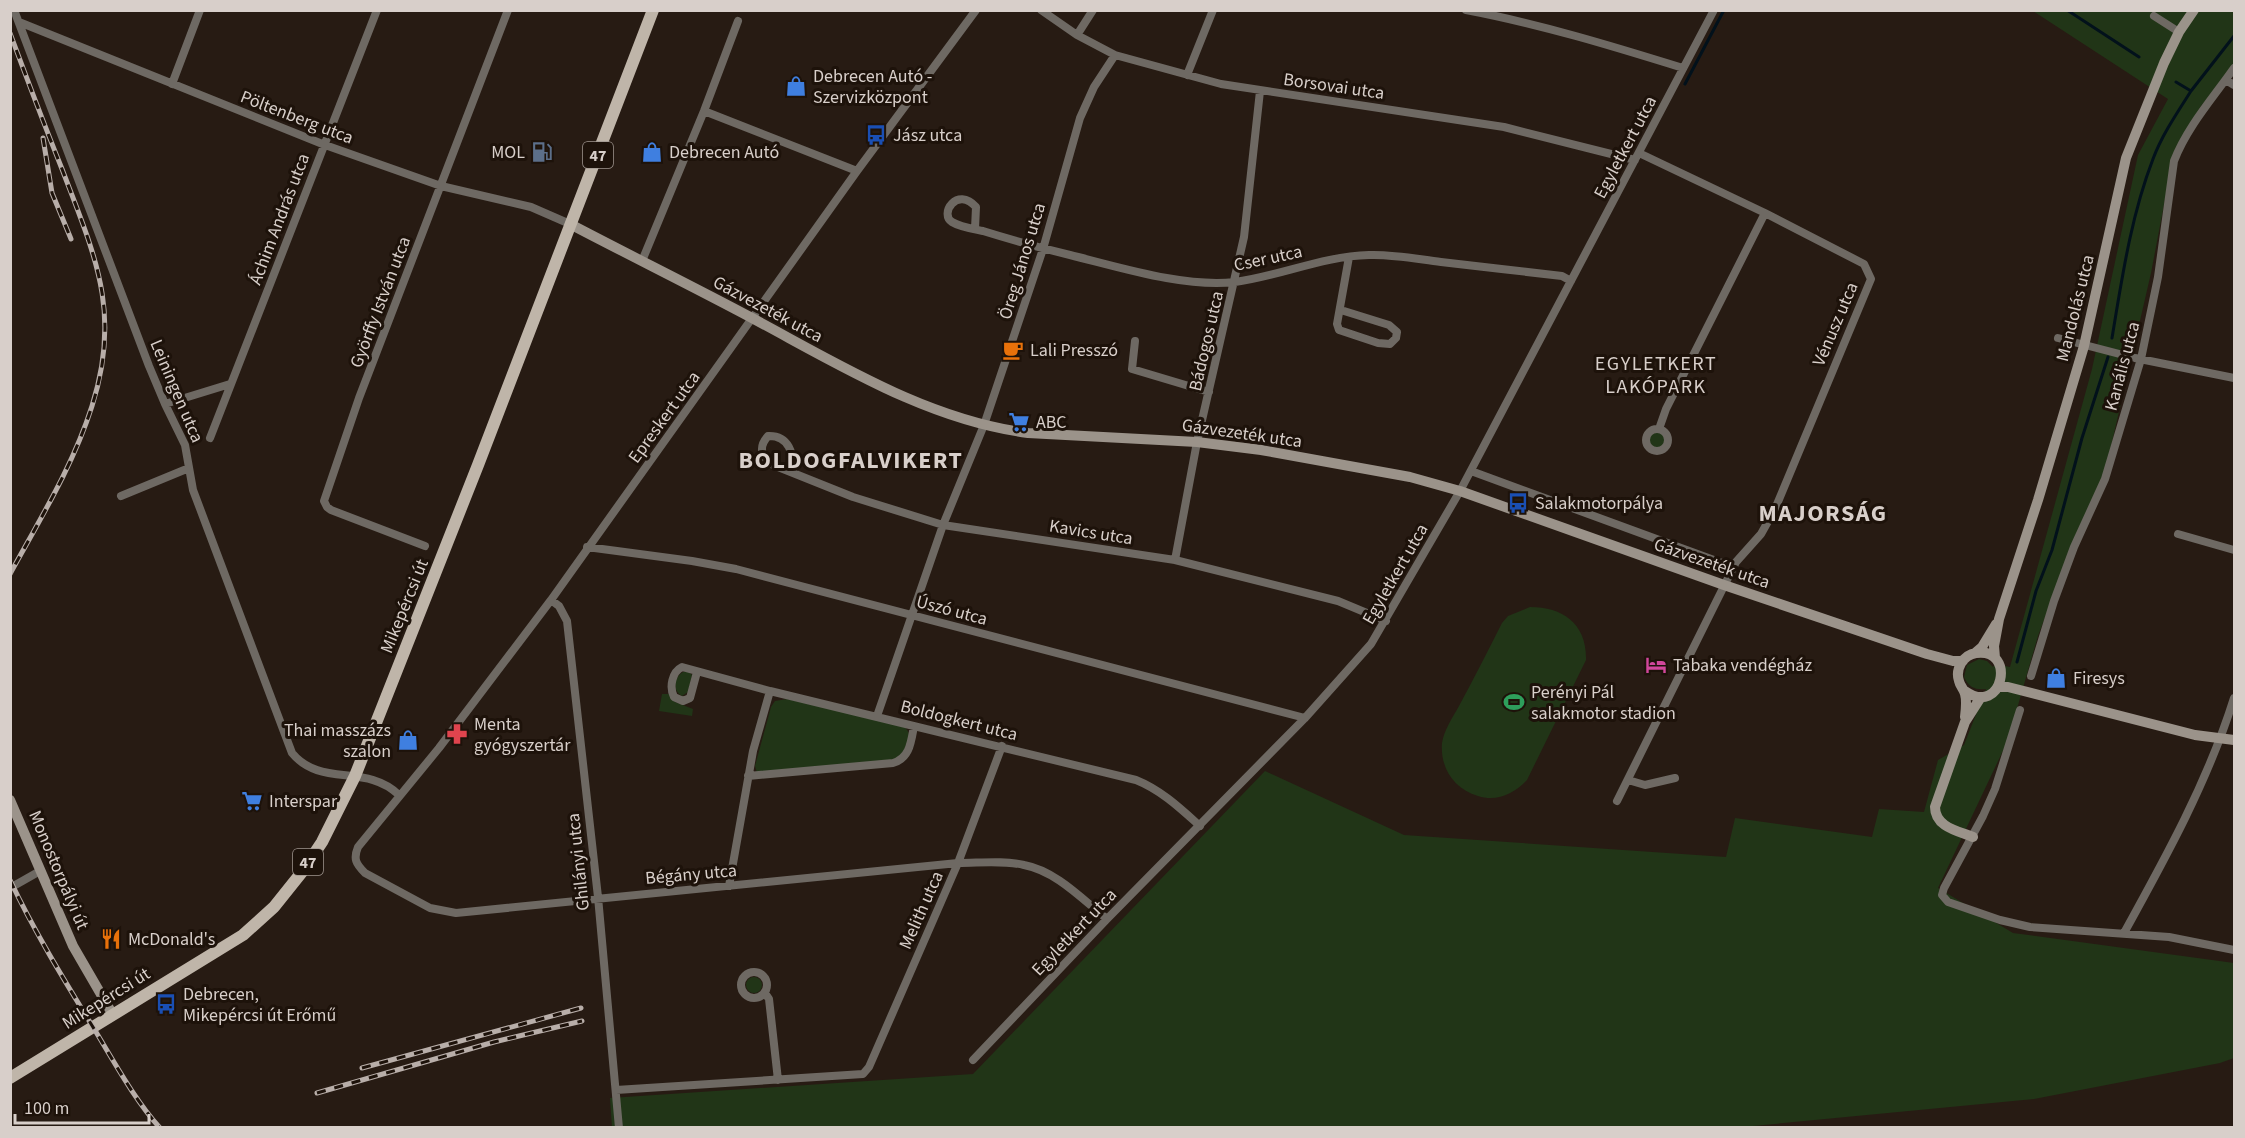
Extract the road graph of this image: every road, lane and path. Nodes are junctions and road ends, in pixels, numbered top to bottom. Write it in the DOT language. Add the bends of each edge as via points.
graph roads {
  1 [pos="14,10"];
  2 [pos="200,10"];
  3 [pos="377,10"];
  4 [pos="508,10"];
  5 [pos="653,10"];
  6 [pos="976,10"];
  7 [pos="1041,10"];
  8 [pos="1093,10"];
  9 [pos="1213,10"];
  10 [pos="1466,10"];
  11 [pos="1714,10"];
  12 [pos="2194,10"];
  13 [pos="2154,16"];
  14 [pos="738,21"];
  15 [pos="19,22"];
  16 [pos="2179,32"];
  17 [pos="1077,35"];
  18 [pos="1115,55"];
  19 [pos="1683,68"];
  20 [pos="2235,68"];
  21 [pos="1187,75"];
  22 [pos="2226,80"];
  23 [pos="172,84"];
  24 [pos="2235,85"];
  25 [pos="1260,91"];
  26 [pos="704,111"];
  27 [pos="325,145"];
  28 [pos="1637,157"];
  29 [pos="857,171"];
  30 [pos="441,186"];
  31 [pos="1765,213"];
  32 [pos="570,224"];
  33 [pos="975,229"];
  34 [pos="1043,249"];
  35 [pos="1349,257"];
  36 [pos="642,261"];
  37 [pos="1571,281"];
  38 [pos="1235,282"];
  39 [pos="1344,311"];
  40 [pos="753,318"];
  41 [pos="2058,338"];
  42 [pos="1135,341"];
  43 [pos="2084,346"];
  44 [pos="2141,359"];
  45 [pos="2235,378"];
  46 [pos="230,384"];
  47 [pos="1209,392"];
  48 [pos="165,404"];
  49 [pos="984,425"];
  50 [pos="1659,429"];
  51 [pos="210,438"];
  52 [pos="1197,442"];
  53 [pos="189,468"];
  54 [pos="793,471"];
  55 [pos="1471,471"];
  56 [pos="1461,491"];
  57 [pos="121,496"];
  58 [pos="943,525"];
  59 [pos="2178,534"];
  60 [pos="425,546"];
  61 [pos="588,548"];
  62 [pos="2235,550"];
  63 [pos="1175,560"];
  64 [pos="1733,567"];
  65 [pos="1724,585"];
  66 [pos="551,600"];
  67 [pos="911,614"];
  68 [pos="1999,619"];
  69 [pos="1386,621"];
  70 [pos="1975,653"];
  71 [pos="1927,654"];
  72 [pos="1995,658"];
  73 [pos="1963,661"];
  74 [pos="2001,670"];
  75 [pos="697,672"];
  76 [pos="1958,675"];
  77 [pos="2031,676"];
  78 [pos="1998,687"];
  79 [pos="770,691"];
  80 [pos="1965,691"];
  81 [pos="2035,696"];
  82 [pos="1981,697"];
  83 [pos="2235,698"];
  84 [pos="2020,710"];
  85 [pos="877,716"];
  86 [pos="1305,718"];
  87 [pos="1965,722"];
  88 [pos="914,726"];
  89 [pos="2222,739"];
  90 [pos="2235,740"];
  91 [pos="1002,746"];
  92 [pos="355,776"];
  93 [pos="748,776"];
  94 [pos="1675,778"];
  95 [pos="1628,780"];
  96 [pos="399,795"];
  97 [pos="10,800"];
  98 [pos="1617,801"];
  99 [pos="1200,826"];
  100 [pos="1973,837"];
  101 [pos="958,863"];
  102 [pos="40,871"];
  103 [pos="729,886"];
  104 [pos="10,888"];
  105 [pos="598,897"];
  106 [pos="1107,919"];
  107 [pos="2124,933"];
  108 [pos="2235,950"];
  109 [pos="765,993"];
  110 [pos="113,1015"];
  111 [pos="973,1060"];
  112 [pos="10,1078"];
  113 [pos="778,1080"];
  114 [pos="616,1090"];
  115 [pos="619,1128"];
  1 -- 15 [label="street, Leiningen utca"];
  2 -- 23 [label="street"];
  3 -- 27 [label="street, Áchim András utca"];
  4 -- 30 [label="street, Györffy István utca"];
  5 -- 32 [label="main road, Mikepércsi út / 47"];
  6 -- 29 [label="street, Epreskert utca"];
  7 -- 17 [label="street, Borsovai utca"];
  8 -- 17 [label="street"];
  9 -- 21 [label="street"];
  10 -- 19 [label="street" via="1598,41"];
  11 -- 19 [label="street, Egyletkert utca"];
  12 -- 16 [label="street, Mandolás utca"];
  13 -- 16 [label="street"];
  14 -- 26 [label="street"];
  15 -- 23 [label="street, Pöltenberg utca"];
  15 -- 48 [label="street, Leiningen utca"];
  16 -- 43 [label="street, Mandolás utca" via="2126,158"];
  17 -- 18 [label="street, Borsovai utca"];
  18 -- 21 [label="street, Borsovai utca"];
  18 -- 34 [label="street, Öreg János utca" via="1083,110"];
  19 -- 28 [label="street, Egyletkert utca"];
  20 -- 22 [label="street, Kanális utca"];
  21 -- 25 [label="street, Borsovai utca"];
  22 -- 24 [label="street"];
  22 -- 44 [label="street, Kanális utca" via="2180,145 2174,161 2158,277"];
  23 -- 27 [label="street, Pöltenberg utca"];
  25 -- 28 [label="street, Borsovai utca" via="1457,118"];
  25 -- 38 [label="street, Bádogos utca" via="1244,237"];
  26 -- 29 [label="street"];
  26 -- 36 [label="street"];
  27 -- 30 [label="street, Pöltenberg utca"];
  27 -- 46 [label="street, Áchim András utca"];
  28 -- 31 [label="street, Vénusz utca"];
  28 -- 37 [label="street, Egyletkert utca"];
  29 -- 40 [label="street, Epreskert utca"];
  30 -- 32 [label="street, Pöltenberg utca" via="531,207"];
  30 -- 60 [label="street, Györffy István utca" via="358,398 324,501 331,510"];
  31 -- 50 [label="street"];
  31 -- 64 [label="street, Vénusz utca" via="1864,264 1870,279 1774,509 1761,534"];
  32 -- 36 [label="street, Gázvezeték utca"];
  32 -- 92 [label="main road, Mikepércsi út / 47"];
  33 -- 33 [label="street, Cser utca" via="948,218 950,207 958,199 964,198 976,207"];
  33 -- 34 [label="street, Cser utca"];
  34 -- 38 [label="street, Cser utca" via="1174,278"];
  34 -- 49 [label="street, Öreg János utca"];
  35 -- 37 [label="street, Cser utca" via="1385,255 1563,276"];
  35 -- 38 [label="street, Cser utca"];
  35 -- 39 [label="street" via="1336,324 1339,330 1378,343 1390,344 1396,339 1397,332 1389,325"];
  36 -- 40 [label="street, Gázvezeték utca"];
  37 -- 55 [label="street, Egyletkert utca"];
  38 -- 47 [label="street, Bádogos utca"];
  40 -- 49 [label="street, Gázvezeték utca" via="908,399"];
  40 -- 61 [label="street, Epreskert utca"];
  41 -- 43 [label="street"];
  42 -- 47 [label="street" via="1132,369"];
  43 -- 44 [label="street"];
  43 -- 68 [label="street, Mandolás utca"];
  44 -- 45 [label="street"];
  44 -- 77 [label="street, Kanális utca" via="2105,479 2074,547"];
  46 -- 48 [label="street"];
  46 -- 51 [label="street, Áchim András utca"];
  47 -- 52 [label="street, Bádogos utca"];
  48 -- 53 [label="street, Leiningen utca" via="185,445"];
  49 -- 52 [label="street, Gázvezeték utca" via="1028,433"];
  49 -- 58 [label="street, Öreg János utca"];
  52 -- 56 [label="street, Gázvezeték utca" via="1410,477"];
  52 -- 63 [label="street, Bádogos utca"];
  53 -- 57 [label="street"];
  53 -- 92 [label="street, Leiningen utca" via="193,490 292,753 314,770"];
  54 -- 54 [label="street, Kavics utca" via="786,442 768,436 763,443 765,460"];
  54 -- 58 [label="street, Kavics utca" via="853,497"];
  55 -- 56 [label="street, Egyletkert utca"];
  55 -- 64 [label="street"];
  56 -- 65 [label="street, Gázvezeték utca"];
  56 -- 69 [label="street, Egyletkert utca"];
  58 -- 63 [label="street, Kavics utca"];
  58 -- 67 [label="street, Öreg János utca"];
  59 -- 62 [label="street"];
  61 -- 66 [label="street, Epreskert utca"];
  61 -- 67 [label="street, Úszó utca" via="736,569"];
  63 -- 69 [label="street, Kavics utca" via="1338,601"];
  64 -- 65 [label="street, Vénusz utca"];
  65 -- 71 [label="street, Gázvezeték utca"];
  65 -- 95 [label="street, Vénusz utca"];
  66 -- 96 [label="street, Epreskert utca"];
  66 -- 105 [label="street, Ghilányi utca" via="567,621"];
  67 -- 85 [label="street, Öreg János utca"];
  67 -- 86 [label="street, Úszó utca"];
  68 -- 70 [label="street, Mandolás utca"];
  68 -- 72 [label="street, Mandolás utca"];
  69 -- 86 [label="street, Egyletkert utca" via="1362,656"];
  70 -- 72 [label="street"];
  70 -- 73 [label="street"];
  71 -- 73 [label="street, Gázvezeték utca"];
  71 -- 76 [label="street, Gázvezeték utca"];
  72 -- 74 [label="street"];
  73 -- 76 [label="street"];
  74 -- 78 [label="street"];
  74 -- 81 [label="street" via="2010,681"];
  75 -- 75 [label="street, Boldogkert utca" via="690,698 683,701 674,697 671,686 677,670 682,667"];
  75 -- 79 [label="street, Boldogkert utca"];
  76 -- 80 [label="street"];
  78 -- 81 [label="street"];
  78 -- 82 [label="street"];
  79 -- 85 [label="street, Boldogkert utca"];
  79 -- 93 [label="street"];
  80 -- 82 [label="street"];
  80 -- 87 [label="street"];
  81 -- 89 [label="street"];
  82 -- 87 [label="street"];
  83 -- 89 [label="street"];
  84 -- 100 [label="street" via="1995,789"];
  85 -- 88 [label="street, Boldogkert utca"];
  86 -- 99 [label="street, Egyletkert utca"];
  87 -- 100 [label="street" via="1937,797 1935,813 1942,824"];
  88 -- 91 [label="street, Boldogkert utca"];
  88 -- 93 [label="street" via="908,751 902,760 893,763"];
  89 -- 90 [label="street"];
  89 -- 107 [label="street" via="2164,861"];
  91 -- 99 [label="street, Boldogkert utca" via="1136,780 1162,793"];
  91 -- 101 [label="street, Melith utca"];
  92 -- 96 [label="street" via="372,778"];
  92 -- 110 [label="main road, Mikepércsi út / 47" via="321,842 274,907 243,934"];
  93 -- 103 [label="street"];
  94 -- 95 [label="street" via="1645,785"];
  95 -- 98 [label="street, Vénusz utca"];
  96 -- 105 [label="street, Bégány utca" via="358,847 355,860 365,873 430,908 456,913"];
  97 -- 102 [label="street, Monostorpályi út"];
  99 -- 106 [label="street, Egyletkert utca"];
  100 -- 107 [label="street" via="1944,888 1942,895 1948,902 2030,927"];
  101 -- 103 [label="street, Bégány utca"];
  101 -- 106 [label="street, Bégány utca" via="1010,863 1042,871"];
  101 -- 113 [label="street, Melith utca" via="863,1074"];
  102 -- 104 [label="street"];
  102 -- 110 [label="street, Monostorpályi út" via="74,945"];
  103 -- 105 [label="street, Bégány utca"];
  105 -- 114 [label="street, Ghilányi utca"];
  106 -- 111 [label="street, Egyletkert utca"];
  107 -- 108 [label="street" via="2169,936"];
  109 -- 113 [label="street" via="769,999"];
  110 -- 112 [label="main road, Mikepércsi út / 47"];
  113 -- 114 [label="street"];
  114 -- 115 [label="street, Ghilányi utca"];
}
